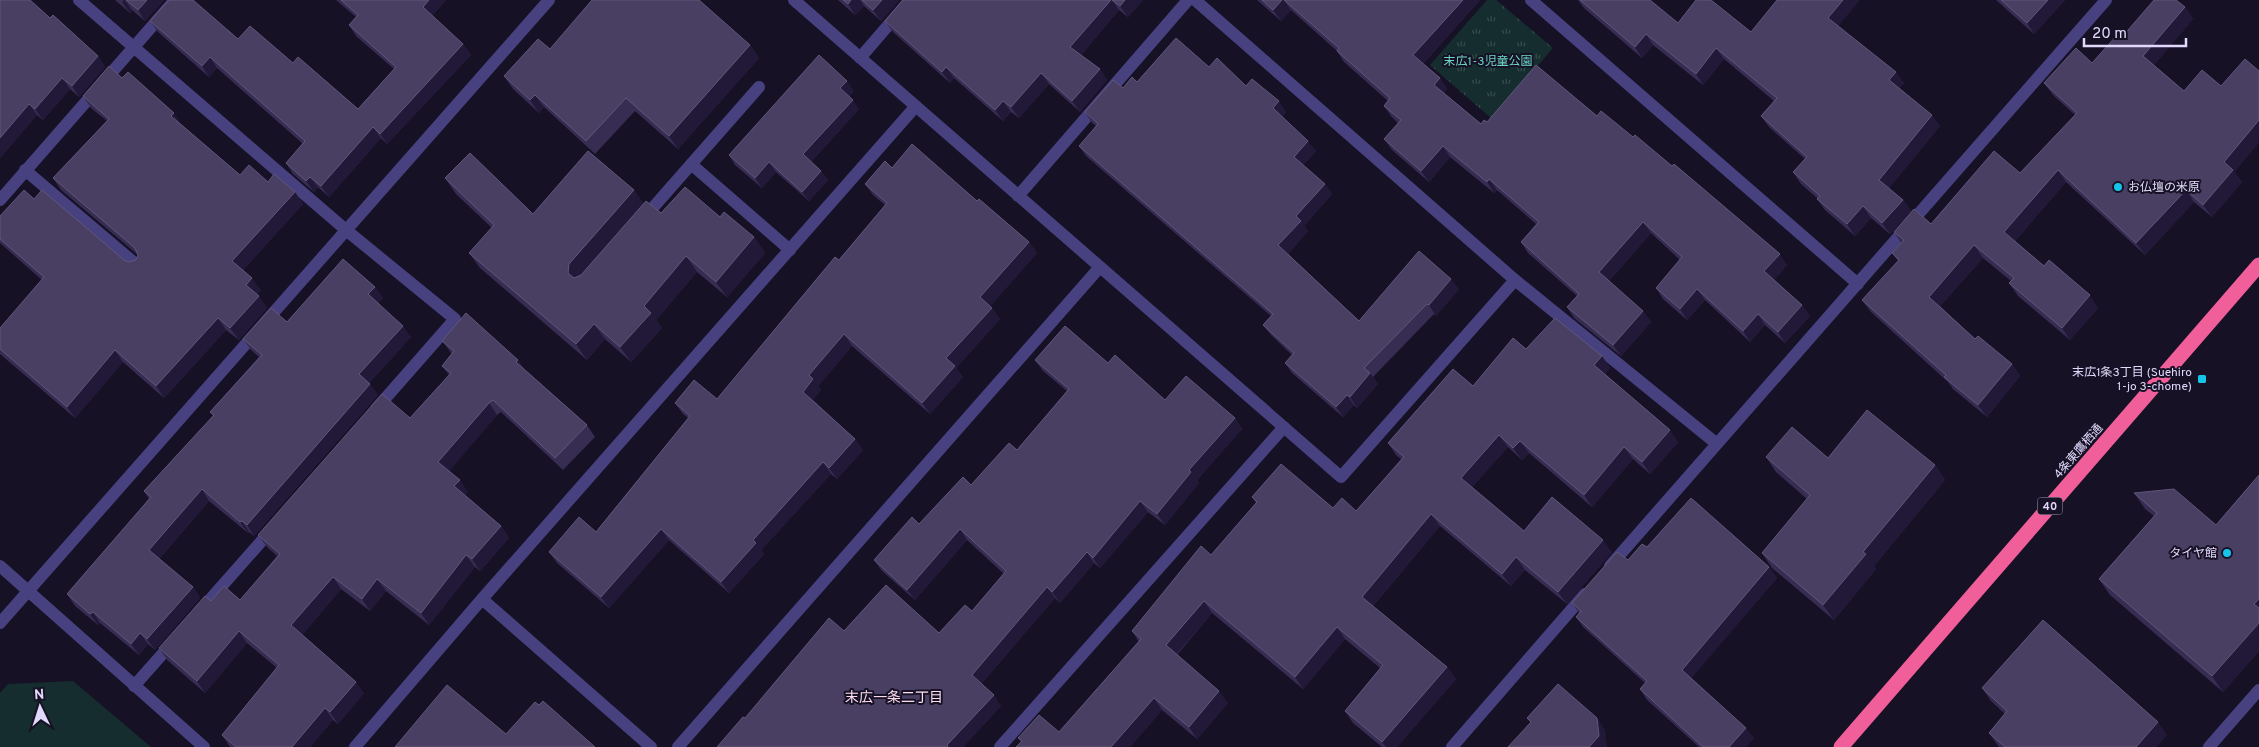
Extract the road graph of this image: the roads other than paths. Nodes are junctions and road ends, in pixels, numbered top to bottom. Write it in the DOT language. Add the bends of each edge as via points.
graph roads {
  1 [pos="79,0"];
  2 [pos="175,0"];
  3 [pos="549,0"];
  4 [pos="794,0"];
  5 [pos="910,0"];
  6 [pos="1188,0"];
  7 [pos="1195,0"];
  8 [pos="1531,0"];
  9 [pos="2106,0"];
  10 [pos="134,46"];
  11 [pos="860,58"];
  12 [pos="759,87"];
  13 [pos="916,106"];
  14 [pos="691,164"];
  15 [pos="26,170"];
  16 [pos="1018,196"];
  17 [pos="0,200"];
  18 [pos="636,228"];
  19 [pos="346,230"];
  20 [pos="790,250"];
  21 [pos="2259,265"];
  22 [pos="138,266"];
  23 [pos="1100,267"];
  24 [pos="1515,280"];
  25 [pos="1858,284"];
  26 [pos="370,417"];
  27 [pos="1284,427"];
  28 [pos="1716,444"];
  29 [pos="278,522"];
  30 [pos="0,566"];
  31 [pos="27,592"];
  32 [pos="482,599"];
  33 [pos="193,619"];
  34 [pos="0,623"];
  35 [pos="180,634"];
  36 [pos="134,686"];
  37 [pos="2259,690"];
  38 [pos="204,747"];
  39 [pos="356,747"];
  40 [pos="651,747"];
  41 [pos="678,747"];
  42 [pos="1000,747"];
  43 [pos="1452,747"];
  44 [pos="1841,747"];
  45 [pos="2209,747"];
  1 -- 10 [label="street"];
  2 -- 10 [label="street"];
  3 -- 19 [label="street"];
  4 -- 11 [label="street"];
  5 -- 11 [label="street"];
  6 -- 16 [label="street"];
  7 -- 24 [label="street"];
  8 -- 25 [label="street"];
  9 -- 25 [label="street"];
  10 -- 15 [label="street"];
  10 -- 19 [label="street"];
  11 -- 13 [label="street"];
  12 -- 14 [label="street"];
  13 -- 16 [label="street"];
  13 -- 20 [label="street"];
  14 -- 18 [label="street"];
  14 -- 20 [label="street"];
  15 -- 17 [label="street"];
  15 -- 22 [label="street"];
  16 -- 23 [label="street"];
  19 -- 26 [label="street" via="455,319"];
  19 -- 31 [label="street"];
  20 -- 32 [label="street"];
  21 -- 44 [label="highway, 4条東鷹栖通 / 40"];
  23 -- 27 [label="street"];
  23 -- 41 [label="street"];
  24 -- 27 [label="street" via="1341,477"];
  24 -- 28 [label="street"];
  25 -- 28 [label="street"];
  27 -- 42 [label="street"];
  28 -- 43 [label="street"];
  29 -- 33 [label="street"];
  30 -- 31 [label="street"];
  31 -- 34 [label="street"];
  31 -- 36 [label="street"];
  32 -- 39 [label="street"];
  32 -- 40 [label="street"];
  35 -- 36 [label="street"];
  36 -- 38 [label="street"];
  37 -- 45 [label="street"];
}
